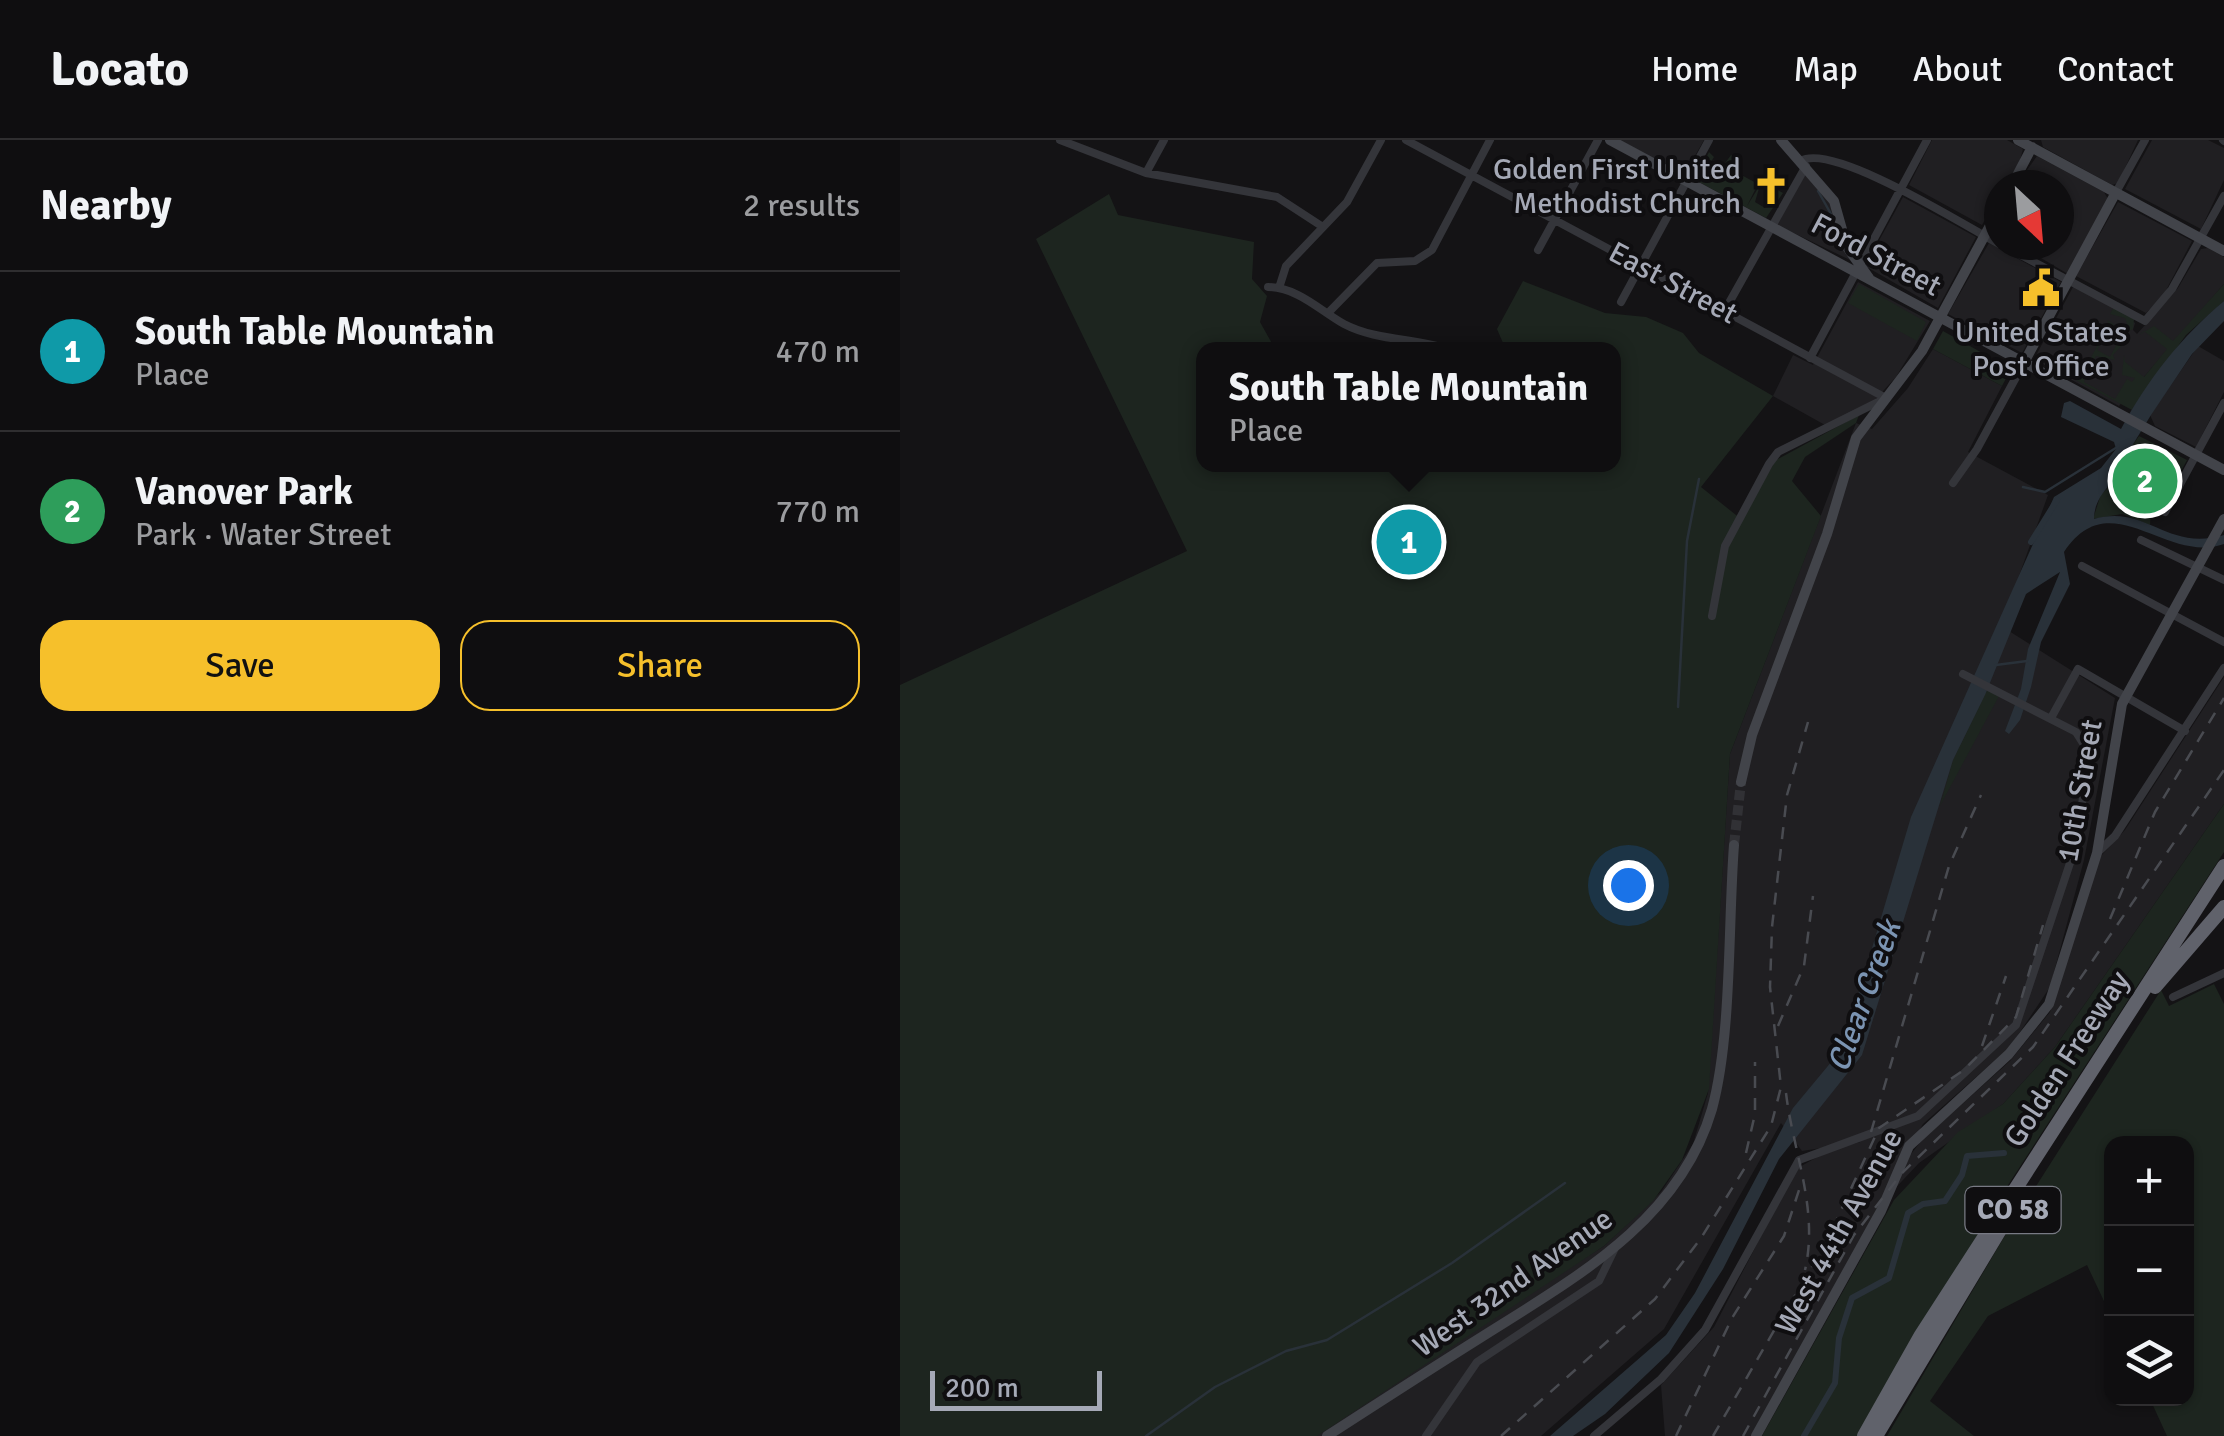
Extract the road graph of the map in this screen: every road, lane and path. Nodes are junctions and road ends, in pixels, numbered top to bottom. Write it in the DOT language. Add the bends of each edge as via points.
graph roads {
  1 [pos="1060,140"];
  2 [pos="1164,140"];
  3 [pos="1381,140"];
  4 [pos="1406,140"];
  5 [pos="1490,140"];
  6 [pos="1598,140"];
  7 [pos="1610,140"];
  8 [pos="1709,140"];
  9 [pos="1780,140"];
  10 [pos="1927,140"];
  11 [pos="2018,140"];
  12 [pos="2144,140"];
  13 [pos="2034,144"];
  14 [pos="1804,164"];
  15 [pos="2020,170"];
  16 [pos="1146,173"];
  17 [pos="1471,174"];
  18 [pos="1687,181"];
  19 [pos="1902,190"];
  20 [pos="2115,194"];
  21 [pos="2224,196"];
  22 [pos="1556,220"];
  23 [pos="1323,226"];
  24 [pos="1772,227"];
  25 [pos="1984,236"];
  26 [pos="2200,239"];
  27 [pos="1538,250"];
  28 [pos="2224,251"];
  29 [pos="2030,260"];
  30 [pos="1642,266"];
  31 [pos="1857,270"];
  32 [pos="2068,280"];
  33 [pos="1268,287"];
  34 [pos="1279,288"];
  35 [pos="1621,302"];
  36 [pos="1725,310"];
  37 [pos="1329,312"];
  38 [pos="1940,318"];
  39 [pos="1430,342"];
  40 [pos="1810,358"];
  41 [pos="2022,366"];
  42 [pos="1886,398"];
  43 [pos="2224,403"];
  44 [pos="2196,456"];
  45 [pos="2224,470"];
  46 [pos="1952,483"];
  47 [pos="2166,512"];
  48 [pos="2224,519"];
  49 [pos="2141,540"];
  50 [pos="2082,566"];
  51 [pos="2198,566"];
  52 [pos="2224,580"];
  53 [pos="2172,613"];
  54 [pos="1712,616"];
  55 [pos="2224,642"];
  56 [pos="2224,668"];
  57 [pos="1963,674"];
  58 [pos="2125,696"];
  59 [pos="2051,718"];
  60 [pos="2185,731"];
  61 [pos="1741,782"];
  62 [pos="1734,845"];
  63 [pos="2097,853"];
  64 [pos="2224,866"];
  65 [pos="2224,883"];
  66 [pos="2224,906"];
  67 [pos="2224,973"];
  68 [pos="2155,987"];
  69 [pos="2173,997"];
  70 [pos="2033,1028"];
  71 [pos="1615,1248"];
  72 [pos="1328,1436"];
  73 [pos="1426,1436"];
  74 [pos="1594,1436"];
  75 [pos="1756,1436"];
  76 [pos="1864,1436"];
  77 [pos="1876,1436"];
  1 -- 16 [label="street"];
  2 -- 16 [label="street"];
  3 -- 23 [label="street" via="1347,202"];
  4 -- 17 [label="street, East Street"];
  5 -- 17 [label="street"];
  6 -- 22 [label="street"];
  7 -- 18 [label="street, Ford Street"];
  8 -- 18 [label="street"];
  9 -- 14 [label="street"];
  10 -- 19 [label="street"];
  11 -- 13 [label="street"];
  12 -- 20 [label="street"];
  13 -- 15 [label="street"];
  13 -- 20 [label="street"];
  14 -- 19 [label="street" via="1824,156"];
  14 -- 24 [label="street"];
  14 -- 31 [label="street" via="1834,201"];
  16 -- 23 [label="street" via="1277,197"];
  17 -- 22 [label="street, East Street"];
  17 -- 37 [label="street" via="1428,253 1377,263"];
  18 -- 24 [label="street, Ford Street"];
  18 -- 30 [label="street"];
  19 -- 25 [label="street"];
  19 -- 31 [label="street"];
  20 -- 26 [label="street"];
  20 -- 32 [label="street"];
  21 -- 26 [label="street"];
  22 -- 27 [label="street"];
  22 -- 30 [label="street, East Street"];
  23 -- 34 [label="street" via="1286,266"];
  24 -- 31 [label="street, Ford Street"];
  24 -- 36 [label="street"];
  25 -- 38 [label="street"];
  26 -- 28 [label="street"];
  26 -- 32 [label="street" via="2172,290 2145,321"];
  29 -- 32 [label="street"];
  30 -- 35 [label="street"];
  30 -- 36 [label="street, East Street"];
  31 -- 38 [label="street, Ford Street"];
  31 -- 40 [label="street"];
  32 -- 41 [label="street"];
  33 -- 34 [label="street"];
  34 -- 37 [label="street"];
  36 -- 40 [label="street, East Street"];
  37 -- 39 [label="street" via="1360,331"];
  38 -- 41 [label="street, Ford Street"];
  38 -- 42 [label="street"];
  40 -- 42 [label="street, East Street"];
  41 -- 44 [label="street, Ford Street"];
  41 -- 46 [label="street"];
  42 -- 54 [label="street" via="1778,452 1725,546"];
  42 -- 61 [label="street" via="1862,426 1851,454"];
  43 -- 44 [label="street"];
  44 -- 45 [label="street, Ford Street"];
  44 -- 47 [label="street"];
  48 -- 51 [label="street, 10th Street"];
  49 -- 51 [label="street"];
  50 -- 53 [label="street"];
  51 -- 52 [label="street"];
  51 -- 53 [label="street, 10th Street"];
  53 -- 55 [label="street"];
  53 -- 58 [label="street, 10th Street"];
  56 -- 60 [label="street"];
  57 -- 59 [label="street"];
  58 -- 59 [label="street" via="2078,670"];
  58 -- 60 [label="street"];
  58 -- 63 [label="street, 10th Street"];
  59 -- 74 [label="street" via="2084,739 2089,768 2075,848 2016,1025 1918,1116 1799,1160 1706,1330"];
  60 -- 63 [label="street"];
  62 -- 71 [label="street, West 32nd Avenue" via="1713,1105 1676,1183"];
  63 -- 70 [label="street, 10th Street" via="2062,972"];
  64 -- 76 [label="highway, Golden Freeway / CO 58" via="1921,1336"];
  65 -- 68 [label="highway, Golden Freeway / CO 58"];
  66 -- 68 [label="highway"];
  67 -- 69 [label="street"];
  68 -- 77 [label="highway, Golden Freeway / CO 58"];
  70 -- 75 [label="street, West 44th Avenue" via="1909,1146 1881,1211"];
  71 -- 72 [label="street, West 32nd Avenue"];
  71 -- 73 [label="street" via="1599,1282 1477,1362"];
}
